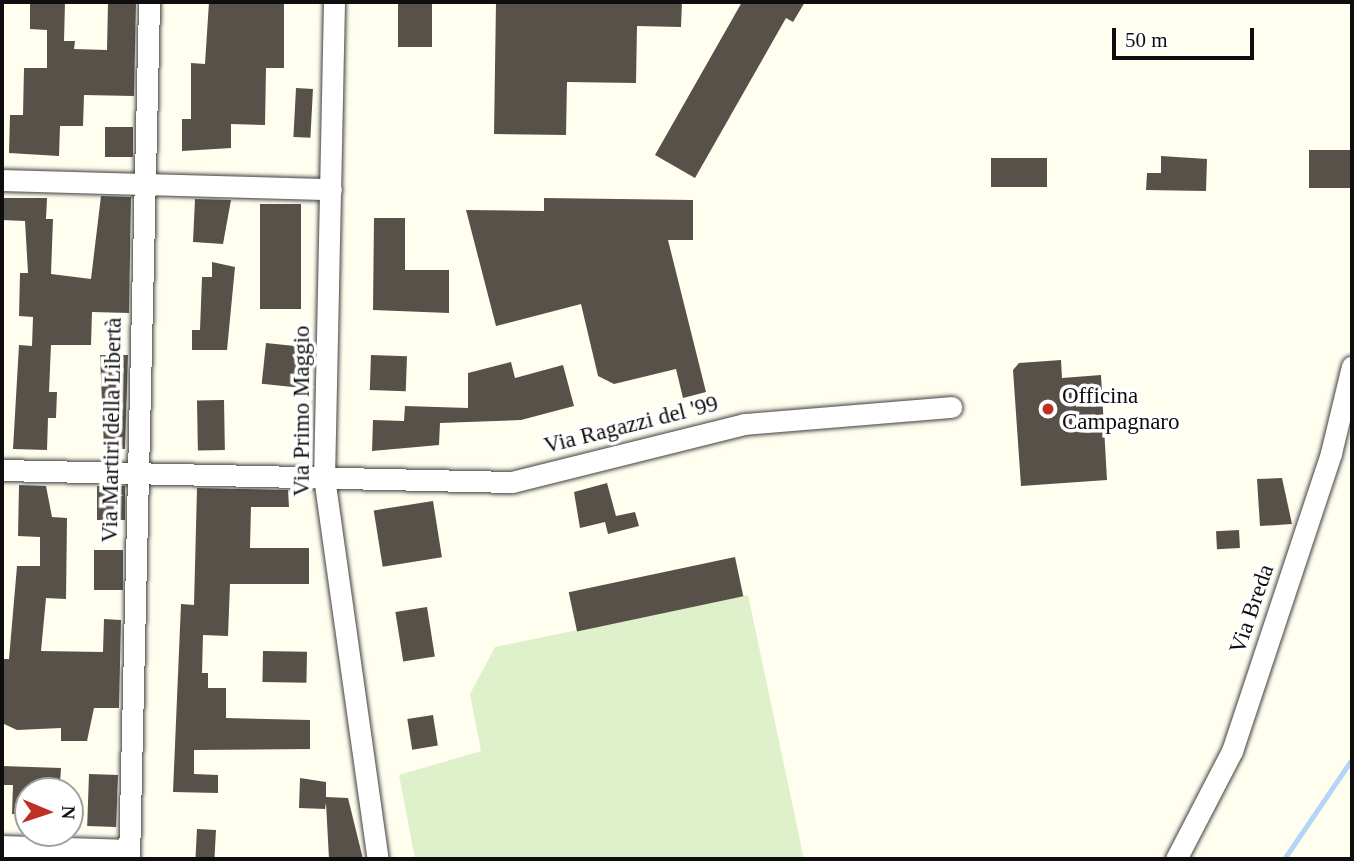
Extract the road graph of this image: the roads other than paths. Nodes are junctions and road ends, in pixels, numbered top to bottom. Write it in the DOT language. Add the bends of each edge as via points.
graph roads {
  1 [pos="149,2"];
  2 [pos="334,2"];
  3 [pos="2,180"];
  4 [pos="143,183"];
  5 [pos="331,189"];
  6 [pos="1352,366"];
  7 [pos="951,407"];
  8 [pos="2,470"];
  9 [pos="138,473"];
  10 [pos="324,477"];
  11 [pos="2,846"];
  12 [pos="89,854"];
  13 [pos="129,855"];
  14 [pos="378,859"];
  15 [pos="1176,859"];
  1 -- 4 [label="street, Via Martiri della Libertà"];
  2 -- 5 [label="street, Via Primo Maggio"];
  3 -- 4 [label="street"];
  4 -- 5 [label="street"];
  4 -- 9 [label="street, Via Martiri della Libertà"];
  5 -- 10 [label="street, Via Primo Maggio"];
  6 -- 15 [label="street, Via Breda" via="1331,453 1231,751"];
  7 -- 10 [label="street, Via Ragazzi del '99" via="744,424 512,482"];
  8 -- 9 [label="street, Via Ragazzi del '99"];
  9 -- 10 [label="street, Via Ragazzi del '99"];
  9 -- 13 [label="street, Via Martiri della Libertà"];
  10 -- 14 [label="street, Via Primo Maggio"];
  11 -- 12 [label="street"];
  12 -- 13 [label="street"];
}
